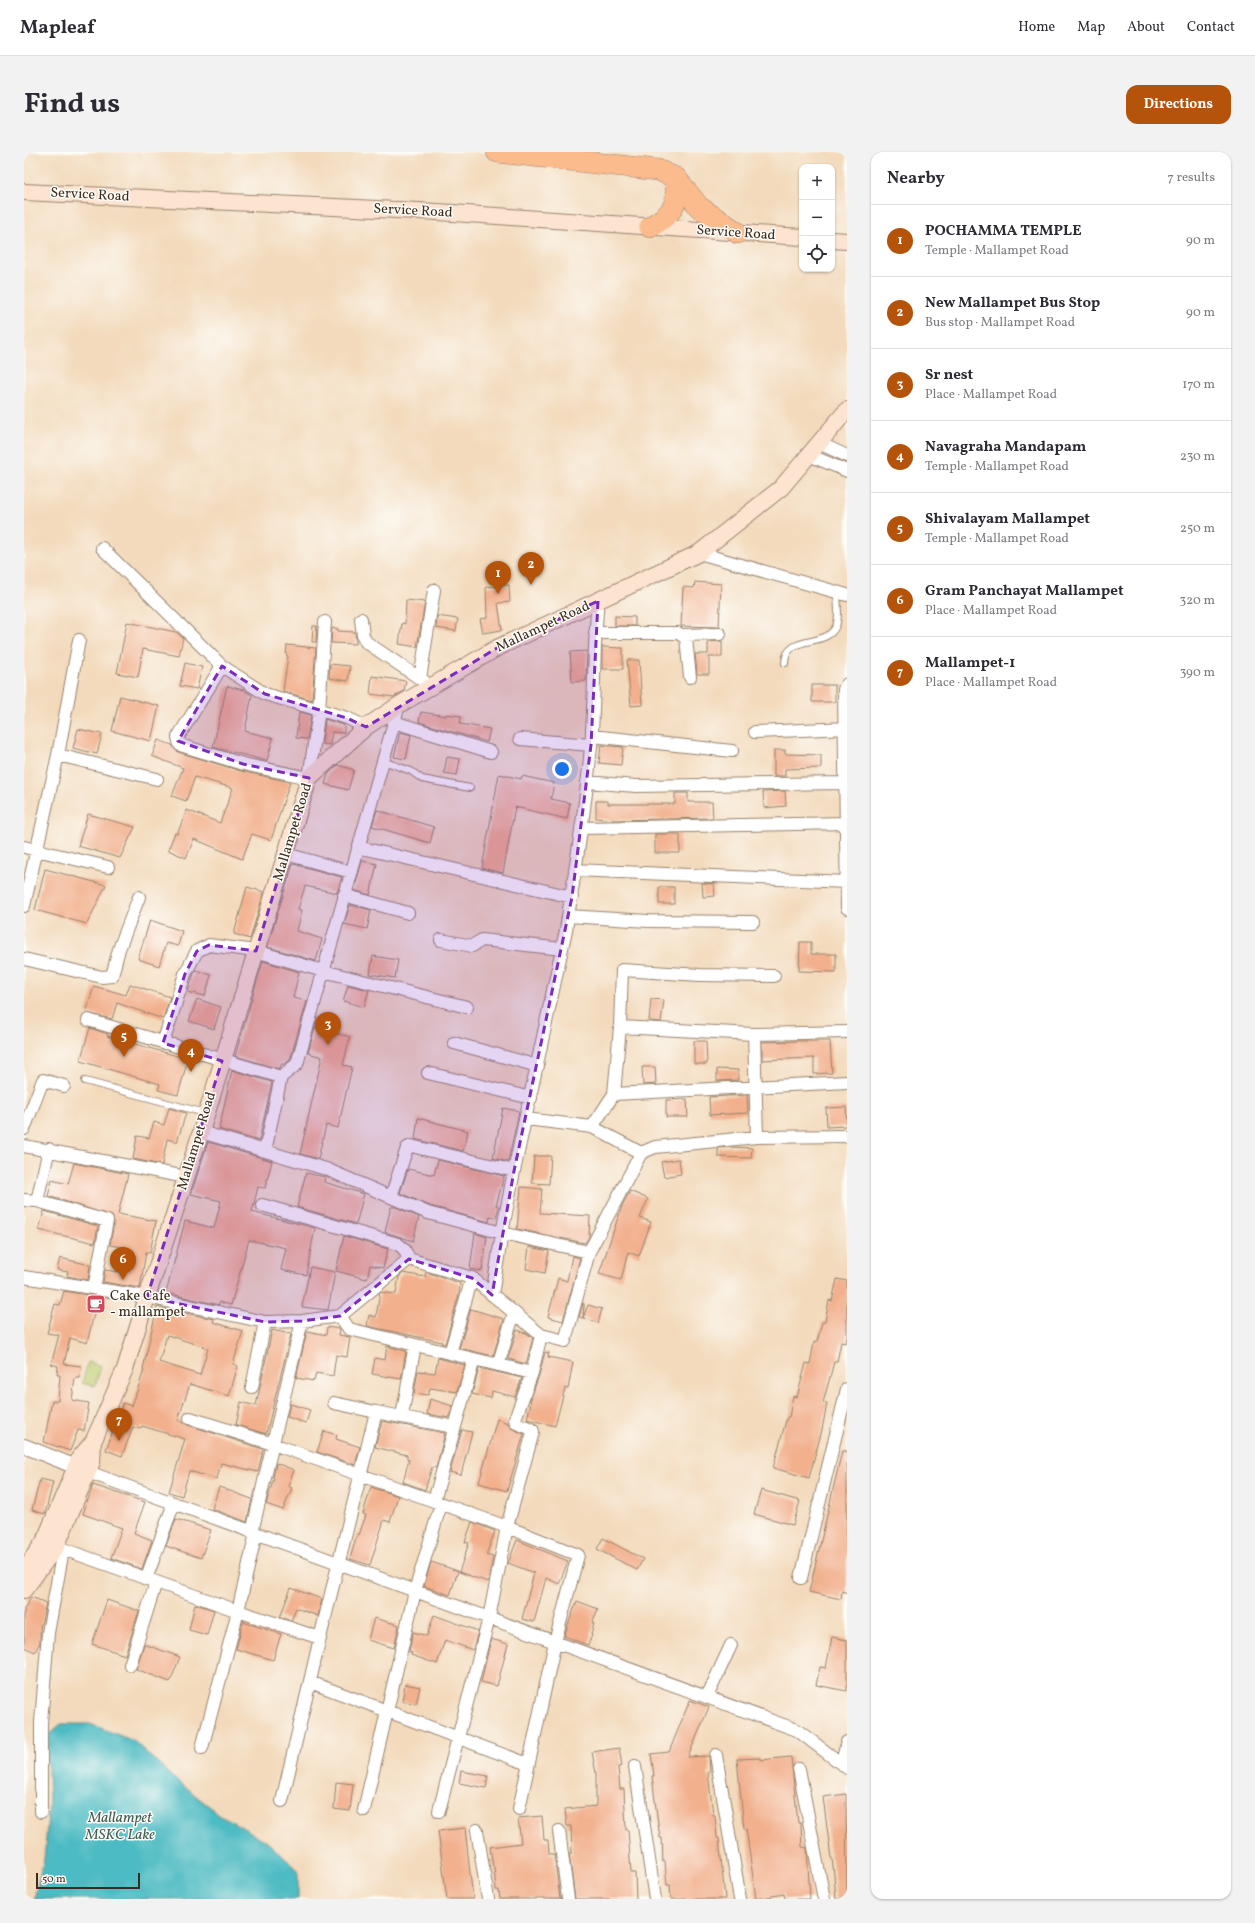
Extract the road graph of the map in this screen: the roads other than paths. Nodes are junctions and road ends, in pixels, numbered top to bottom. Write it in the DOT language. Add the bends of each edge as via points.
graph roads {
  1 [pos="497,152"];
  2 [pos="676,178"];
  3 [pos="24,192"];
  4 [pos="650,227"];
  5 [pos="738,233"];
  6 [pos="799,238"];
  7 [pos="835,240"];
  8 [pos="847,241"];
  9 [pos="847,410"];
  10 [pos="814,449"];
  11 [pos="847,456"];
  12 [pos="847,471"];
  13 [pos="102,548"];
  14 [pos="699,553"];
  15 [pos="434,590"];
  16 [pos="842,594"];
  17 [pos="598,601"];
  18 [pos="361,619"];
  19 [pos="325,622"];
  20 [pos="595,633"];
  21 [pos="720,634"];
  22 [pos="684,635"];
  23 [pos="79,640"];
  24 [pos="785,663"];
  25 [pos="222,666"];
  26 [pos="690,677"];
  27 [pos="426,682"];
  28 [pos="847,684"];
  29 [pos="399,705"];
  30 [pos="319,710"];
  31 [pos="394,722"];
  32 [pos="366,727"];
  33 [pos="845,728"];
  34 [pos="756,732"];
  35 [pos="520,739"];
  36 [pos="591,741"];
  37 [pos="732,751"];
  38 [pos="491,752"];
  39 [pos="58,755"];
  40 [pos="383,761"];
  41 [pos="845,777"];
  42 [pos="309,778"];
  43 [pos="158,779"];
  44 [pos="587,782"];
  45 [pos="470,788"];
  46 [pos="846,823"];
  47 [pos="581,828"];
  48 [pos="24,847"];
  49 [pos="358,847"];
  50 [pos="37,850"];
  51 [pos="286,854"];
  52 [pos="108,867"];
  53 [pos="575,870"];
  54 [pos="351,872"];
  55 [pos="847,878"];
  56 [pos="344,895"];
  57 [pos="139,897"];
  58 [pos="572,897"];
  59 [pos="24,906"];
  60 [pos="847,908"];
  61 [pos="408,913"];
  62 [pos="568,916"];
  63 [pos="753,922"];
  64 [pos="441,940"];
  65 [pos="562,949"];
  66 [pos="256,951"];
  67 [pos="24,959"];
  68 [pos="323,971"];
  69 [pos="774,976"];
  70 [pos="467,1007"];
  71 [pos="88,1020"];
  72 [pos="620,1027"];
  73 [pos="847,1032"];
  74 [pos="754,1034"];
  75 [pos="163,1043"];
  76 [pos="454,1043"];
  77 [pos="222,1061"];
  78 [pos="538,1066"];
  79 [pos="428,1073"];
  80 [pos="282,1077"];
  81 [pos="85,1081"];
  82 [pos="847,1082"];
  83 [pos="64,1086"];
  84 [pos="755,1086"];
  85 [pos="614,1094"];
  86 [pos="531,1098"];
  87 [pos="207,1114"];
  88 [pos="526,1119"];
  89 [pos="592,1127"];
  90 [pos="24,1129"];
  91 [pos="201,1132"];
  92 [pos="847,1136"];
  93 [pos="757,1137"];
  94 [pos="24,1146"];
  95 [pos="49,1149"];
  96 [pos="265,1151"];
  97 [pos="641,1153"];
  98 [pos="514,1171"];
  99 [pos="186,1177"];
  100 [pos="391,1197"];
  101 [pos="24,1200"];
  102 [pos="37,1201"];
  103 [pos="262,1204"];
  104 [pos="502,1233"];
  105 [pos="589,1252"];
  106 [pos="409,1259"];
  107 [pos="24,1277"];
  108 [pos="472,1278"];
  109 [pos="94,1288"];
  110 [pos="492,1295"];
  111 [pos="147,1297"];
  112 [pos="514,1313"];
  113 [pos="340,1316"];
  114 [pos="302,1321"];
  115 [pos="265,1322"];
  116 [pos="541,1335"];
  117 [pos="415,1345"];
  118 [pos="450,1353"];
  119 [pos="474,1359"];
  120 [pos="498,1365"];
  121 [pos="532,1373"];
  122 [pos="252,1387"];
  123 [pos="846,1395"];
  124 [pos="334,1403"];
  125 [pos="376,1412"];
  126 [pos="402,1416"];
  127 [pos="190,1418"];
  128 [pos="454,1427"];
  129 [pos="273,1444"];
  130 [pos="24,1446"];
  131 [pos="82,1470"];
  132 [pos="360,1476"];
  133 [pos="174,1503"];
  134 [pos="437,1503"];
  135 [pos="507,1527"];
  136 [pos="254,1533"];
  137 [pos="55,1546"];
  138 [pos="338,1563"];
  139 [pos="24,1570"];
  140 [pos="801,1578"];
  141 [pos="151,1581"];
  142 [pos="24,1590"];
  143 [pos="415,1591"];
  144 [pos="238,1611"];
  145 [pos="489,1618"];
  146 [pos="320,1638"];
  147 [pos="555,1642"];
  148 [pos="731,1645"];
  149 [pos="130,1665"];
  150 [pos="310,1682"];
  151 [pos="707,1698"];
  152 [pos="388,1712"];
  153 [pos="458,1738"];
  154 [pos="847,1742"];
  155 [pos="202,1748"];
  156 [pos="716,1755"];
  157 [pos="528,1764"];
  158 [pos="635,1766"];
  159 [pos="844,1766"];
  160 [pos="799,1769"];
  161 [pos="282,1802"];
  162 [pos="519,1809"];
  163 [pos="364,1810"];
  164 [pos="439,1811"];
  165 [pos="40,1812"];
  166 [pos="477,1830"];
  167 [pos="559,1831"];
  168 [pos="488,1899"];
  169 [pos="568,1899"];
  170 [pos="655,1899"];
  171 [pos="740,1899"];
  172 [pos="824,1899"];
  1 -- 2 [label="highway" via="658,170"];
  2 -- 4 [label="highway" via="677,195 674,206 666,218"];
  2 -- 5 [label="highway" via="699,207"];
  3 -- 4 [label="main road, Service Road" via="438,212"];
  4 -- 5 [label="main road, Service Road"];
  5 -- 6 [label="main road, Service Road"];
  7 -- 8 [label="main road"];
  9 -- 10 [label="main road, Mallampet Road"];
  10 -- 11 [label="street"];
  10 -- 12 [label="street"];
  10 -- 14 [label="main road, Mallampet Road" via="781,488"];
  13 -- 25 [label="street"];
  14 -- 16 [label="street"];
  14 -- 17 [label="main road, Mallampet Road"];
  15 -- 27 [label="street"];
  16 -- 24 [label="lane" via="836,627 832,632 824,637 795,645 788,650"];
  17 -- 20 [label="street"];
  17 -- 27 [label="main road, Mallampet Road"];
  18 -- 27 [label="street" via="366,642"];
  19 -- 30 [label="street"];
  20 -- 22 [label="street"];
  20 -- 36 [label="street"];
  21 -- 22 [label="street"];
  22 -- 26 [label="street"];
  23 -- 39 [label="street"];
  25 -- 30 [label="street" via="265,694"];
  25 -- 42 [label="street" via="178,737 180,745 243,764"];
  27 -- 29 [label="main road, Mallampet Road"];
  28 -- 33 [label="street" via="844,690"];
  29 -- 31 [label="street"];
  29 -- 32 [label="main road, Mallampet Road"];
  30 -- 32 [label="street" via="347,718"];
  30 -- 42 [label="street"];
  31 -- 38 [label="street"];
  31 -- 40 [label="street"];
  32 -- 42 [label="main road, Mallampet Road"];
  33 -- 34 [label="street"];
  33 -- 41 [label="street"];
  35 -- 36 [label="street"];
  36 -- 37 [label="street"];
  36 -- 44 [label="street"];
  39 -- 43 [label="street"];
  39 -- 50 [label="street"];
  40 -- 45 [label="lane" via="412,771 422,779"];
  40 -- 49 [label="street"];
  41 -- 44 [label="street" via="636,786"];
  41 -- 46 [label="street"];
  42 -- 51 [label="main road, Mallampet Road"];
  44 -- 47 [label="street"];
  46 -- 47 [label="street"];
  46 -- 55 [label="street"];
  47 -- 53 [label="street"];
  48 -- 50 [label="street"];
  49 -- 54 [label="street"];
  49 -- 58 [label="street"];
  50 -- 52 [label="street"];
  50 -- 59 [label="street"];
  51 -- 54 [label="street"];
  51 -- 66 [label="main road, Mallampet Road"];
  53 -- 55 [label="street"];
  53 -- 58 [label="street"];
  54 -- 56 [label="street"];
  55 -- 60 [label="street"];
  56 -- 61 [label="street"];
  56 -- 68 [label="street"];
  57 -- 67 [label="street" via="119,949 112,976"];
  58 -- 62 [label="street"];
  62 -- 63 [label="street" via="635,921"];
  62 -- 65 [label="street"];
  64 -- 65 [label="street" via="472,946 482,940"];
  65 -- 78 [label="street"];
  66 -- 68 [label="street"];
  66 -- 75 [label="street" via="209,945 197,951 185,974"];
  66 -- 77 [label="main road, Mallampet Road"];
  68 -- 70 [label="street"];
  68 -- 80 [label="street" via="297,1064"];
  69 -- 72 [label="street" via="622,970"];
  71 -- 75 [label="street"];
  72 -- 74 [label="street"];
  72 -- 85 [label="street"];
  73 -- 74 [label="street"];
  74 -- 84 [label="street"];
  75 -- 77 [label="street"];
  76 -- 78 [label="street"];
  77 -- 80 [label="street"];
  77 -- 87 [label="main road, Mallampet Road"];
  78 -- 86 [label="street"];
  79 -- 86 [label="street"];
  80 -- 96 [label="street"];
  81 -- 87 [label="lane"];
  82 -- 84 [label="street"];
  83 -- 90 [label="street" via="42,1080"];
  84 -- 85 [label="street"];
  84 -- 93 [label="street"];
  85 -- 89 [label="street"];
  86 -- 88 [label="street"];
  87 -- 91 [label="main road, Mallampet Road"];
  88 -- 89 [label="street"];
  88 -- 98 [label="street"];
  89 -- 97 [label="street"];
  91 -- 96 [label="street"];
  91 -- 99 [label="main road, Mallampet Road"];
  92 -- 93 [label="street"];
  93 -- 97 [label="street" via="655,1147"];
  94 -- 95 [label="street"];
  95 -- 99 [label="street"];
  95 -- 102 [label="street"];
  96 -- 100 [label="street" via="326,1169"];
  97 -- 105 [label="street"];
  98 -- 100 [label="street" via="411,1146 407,1148"];
  98 -- 104 [label="street"];
  99 -- 111 [label="main road, Mallampet Road"];
  100 -- 104 [label="street" via="428,1213"];
  101 -- 102 [label="street"];
  102 -- 109 [label="street" via="106,1221"];
  103 -- 106 [label="street" via="398,1244"];
  104 -- 105 [label="street"];
  104 -- 110 [label="street"];
  105 -- 116 [label="street" via="565,1341"];
  106 -- 108 [label="street"];
  106 -- 113 [label="street"];
  107 -- 109 [label="street"];
  108 -- 110 [label="street"];
  108 -- 118 [label="street"];
  109 -- 111 [label="street"];
  110 -- 112 [label="street"];
  111 -- 115 [label="street"];
  111 -- 131 [label="main road, Mallampet Road" via="126,1369 93,1442 92,1462"];
  112 -- 116 [label="street"];
  112 -- 120 [label="street"];
  113 -- 114 [label="street"];
  113 -- 117 [label="street" via="349,1329"];
  114 -- 115 [label="street"];
  114 -- 129 [label="street"];
  115 -- 122 [label="street"];
  116 -- 121 [label="street"];
  117 -- 118 [label="street"];
  117 -- 126 [label="street"];
  118 -- 119 [label="street"];
  119 -- 120 [label="street"];
  119 -- 128 [label="street"];
  120 -- 121 [label="street"];
  121 -- 135 [label="street" via="515,1419 516,1423 534,1432"];
  123 -- 140 [label="street"];
  124 -- 125 [label="street"];
  125 -- 126 [label="street"];
  125 -- 132 [label="street"];
  126 -- 128 [label="street"];
  127 -- 129 [label="street"];
  128 -- 134 [label="street"];
  129 -- 132 [label="street"];
  129 -- 136 [label="street"];
  130 -- 131 [label="street"];
  131 -- 133 [label="street"];
  131 -- 137 [label="main road, Mallampet Road"];
  132 -- 134 [label="street"];
  132 -- 138 [label="street"];
  133 -- 136 [label="street"];
  133 -- 141 [label="street"];
  134 -- 135 [label="street"];
  134 -- 143 [label="street"];
  135 -- 145 [label="street"];
  135 -- 147 [label="street" via="578,1555"];
  136 -- 138 [label="street"];
  136 -- 144 [label="street"];
  137 -- 139 [label="main road, Mallampet Road"];
  137 -- 141 [label="street"];
  137 -- 142 [label="main road, Mallampet Road"];
  137 -- 165 [label="street" via="41,1723"];
  138 -- 143 [label="street"];
  138 -- 146 [label="street"];
  141 -- 144 [label="street"];
  141 -- 149 [label="street"];
  143 -- 145 [label="street"];
  143 -- 152 [label="street"];
  144 -- 146 [label="street"];
  144 -- 155 [label="street"];
  145 -- 147 [label="street"];
  145 -- 153 [label="street"];
  146 -- 150 [label="street"];
  147 -- 151 [label="street"];
  147 -- 157 [label="street"];
  148 -- 151 [label="street"];
  150 -- 152 [label="street"];
  150 -- 161 [label="street"];
  151 -- 159 [label="street" via="797,1730"];
  152 -- 153 [label="street"];
  152 -- 163 [label="street"];
  153 -- 157 [label="street"];
  153 -- 164 [label="street"];
  154 -- 159 [label="street"];
  156 -- 171 [label="street"];
  157 -- 162 [label="street"];
  158 -- 170 [label="street"];
  160 -- 172 [label="street"];
  166 -- 168 [label="street"];
  167 -- 169 [label="street"];
}
